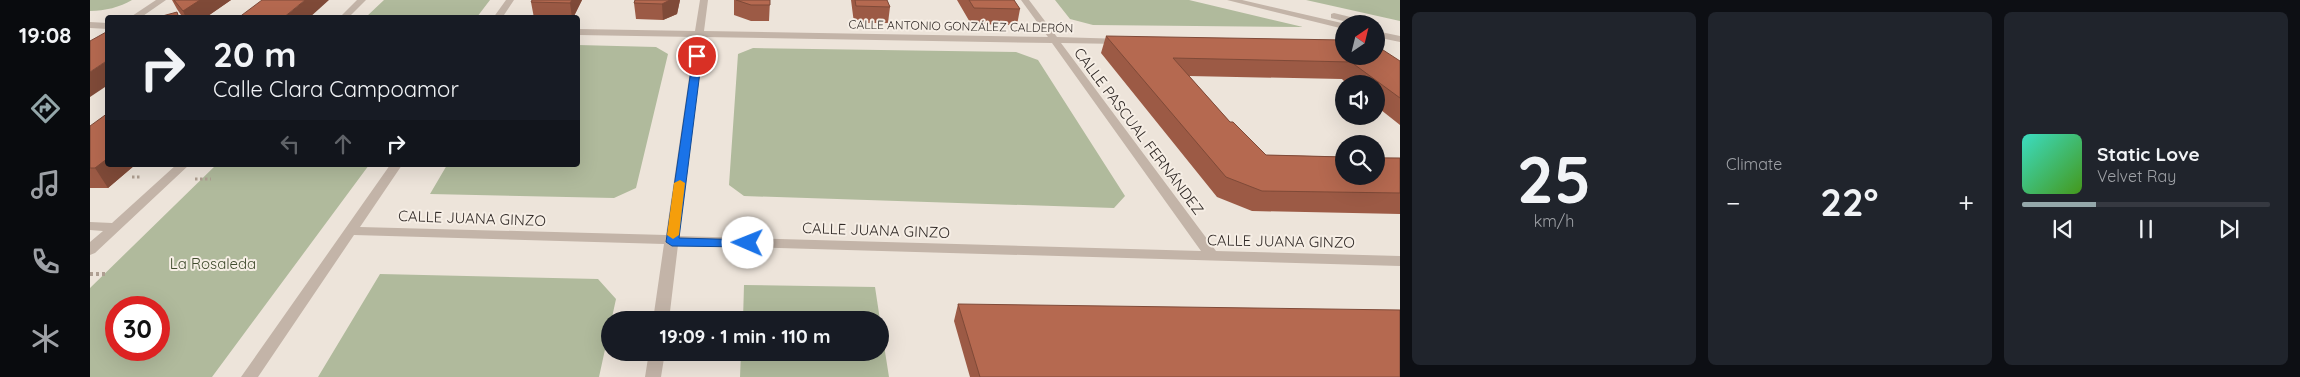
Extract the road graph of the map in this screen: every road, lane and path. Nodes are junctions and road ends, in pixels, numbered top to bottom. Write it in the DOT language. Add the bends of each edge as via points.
graph roads {
  1 [pos="162,0"];
  2 [pos="362,0"];
  3 [pos="510,0"];
  4 [pos="704,0"];
  5 [pos="1025,0"];
  6 [pos="1231,0"];
  7 [pos="1263,0"];
  8 [pos="138,15"];
  9 [pos="346,15"];
  10 [pos="499,15"];
  11 [pos="1335,16"];
  12 [pos="1335,24"];
  13 [pos="90,25"];
  14 [pos="105,26"];
  15 [pos="1385,28"];
  16 [pos="1400,31"];
  17 [pos="580,32"];
  18 [pos="700,35"];
  19 [pos="1387,36"];
  20 [pos="1400,39"];
  21 [pos="1054,40"];
  22 [pos="1127,41"];
  23 [pos="181,167"];
  24 [pos="395,167"];
  25 [pos="90,226"];
  26 [pos="115,227"];
  27 [pos="352,231"];
  28 [pos="672,242"];
  29 [pos="90,250"];
  30 [pos="1212,255"];
  31 [pos="1400,260"];
  32 [pos="90,274"];
  33 [pos="106,274"];
  34 [pos="662,311"];
  35 [pos="656,361"];
  36 [pos="249,377"];
  37 [pos="653,377"];
  1 -- 8 [label="street"];
  2 -- 9 [label="street"];
  3 -- 10 [label="street"];
  4 -- 18 [label="street"];
  5 -- 21 [label="street, CALLE PASCUAL FERNÁNDEZ"];
  6 -- 12 [label="street"];
  7 -- 11 [label="street"];
  13 -- 14 [label="street"];
  15 -- 16 [label="street"];
  17 -- 18 [label="street, CALLE ANTONIO GONZÁLEZ CALDERÓN"];
  18 -- 21 [label="street, CALLE ANTONIO GONZÁLEZ CALDERÓN"];
  18 -- 28 [label="street"];
  19 -- 20 [label="street"];
  21 -- 22 [label="street, CALLE ANTONIO GONZÁLEZ CALDERÓN"];
  21 -- 30 [label="street, CALLE PASCUAL FERNÁNDEZ"];
  23 -- 26 [label="street"];
  24 -- 27 [label="street"];
  25 -- 26 [label="street"];
  26 -- 29 [label="street"];
  27 -- 28 [label="street, CALLE JUANA GINZO"];
  27 -- 36 [label="street"];
  28 -- 30 [label="street, CALLE JUANA GINZO"];
  28 -- 34 [label="street"];
  30 -- 31 [label="street, CALLE JUANA GINZO"];
  32 -- 33 [label="path"];
  35 -- 37 [label="street"];
}
